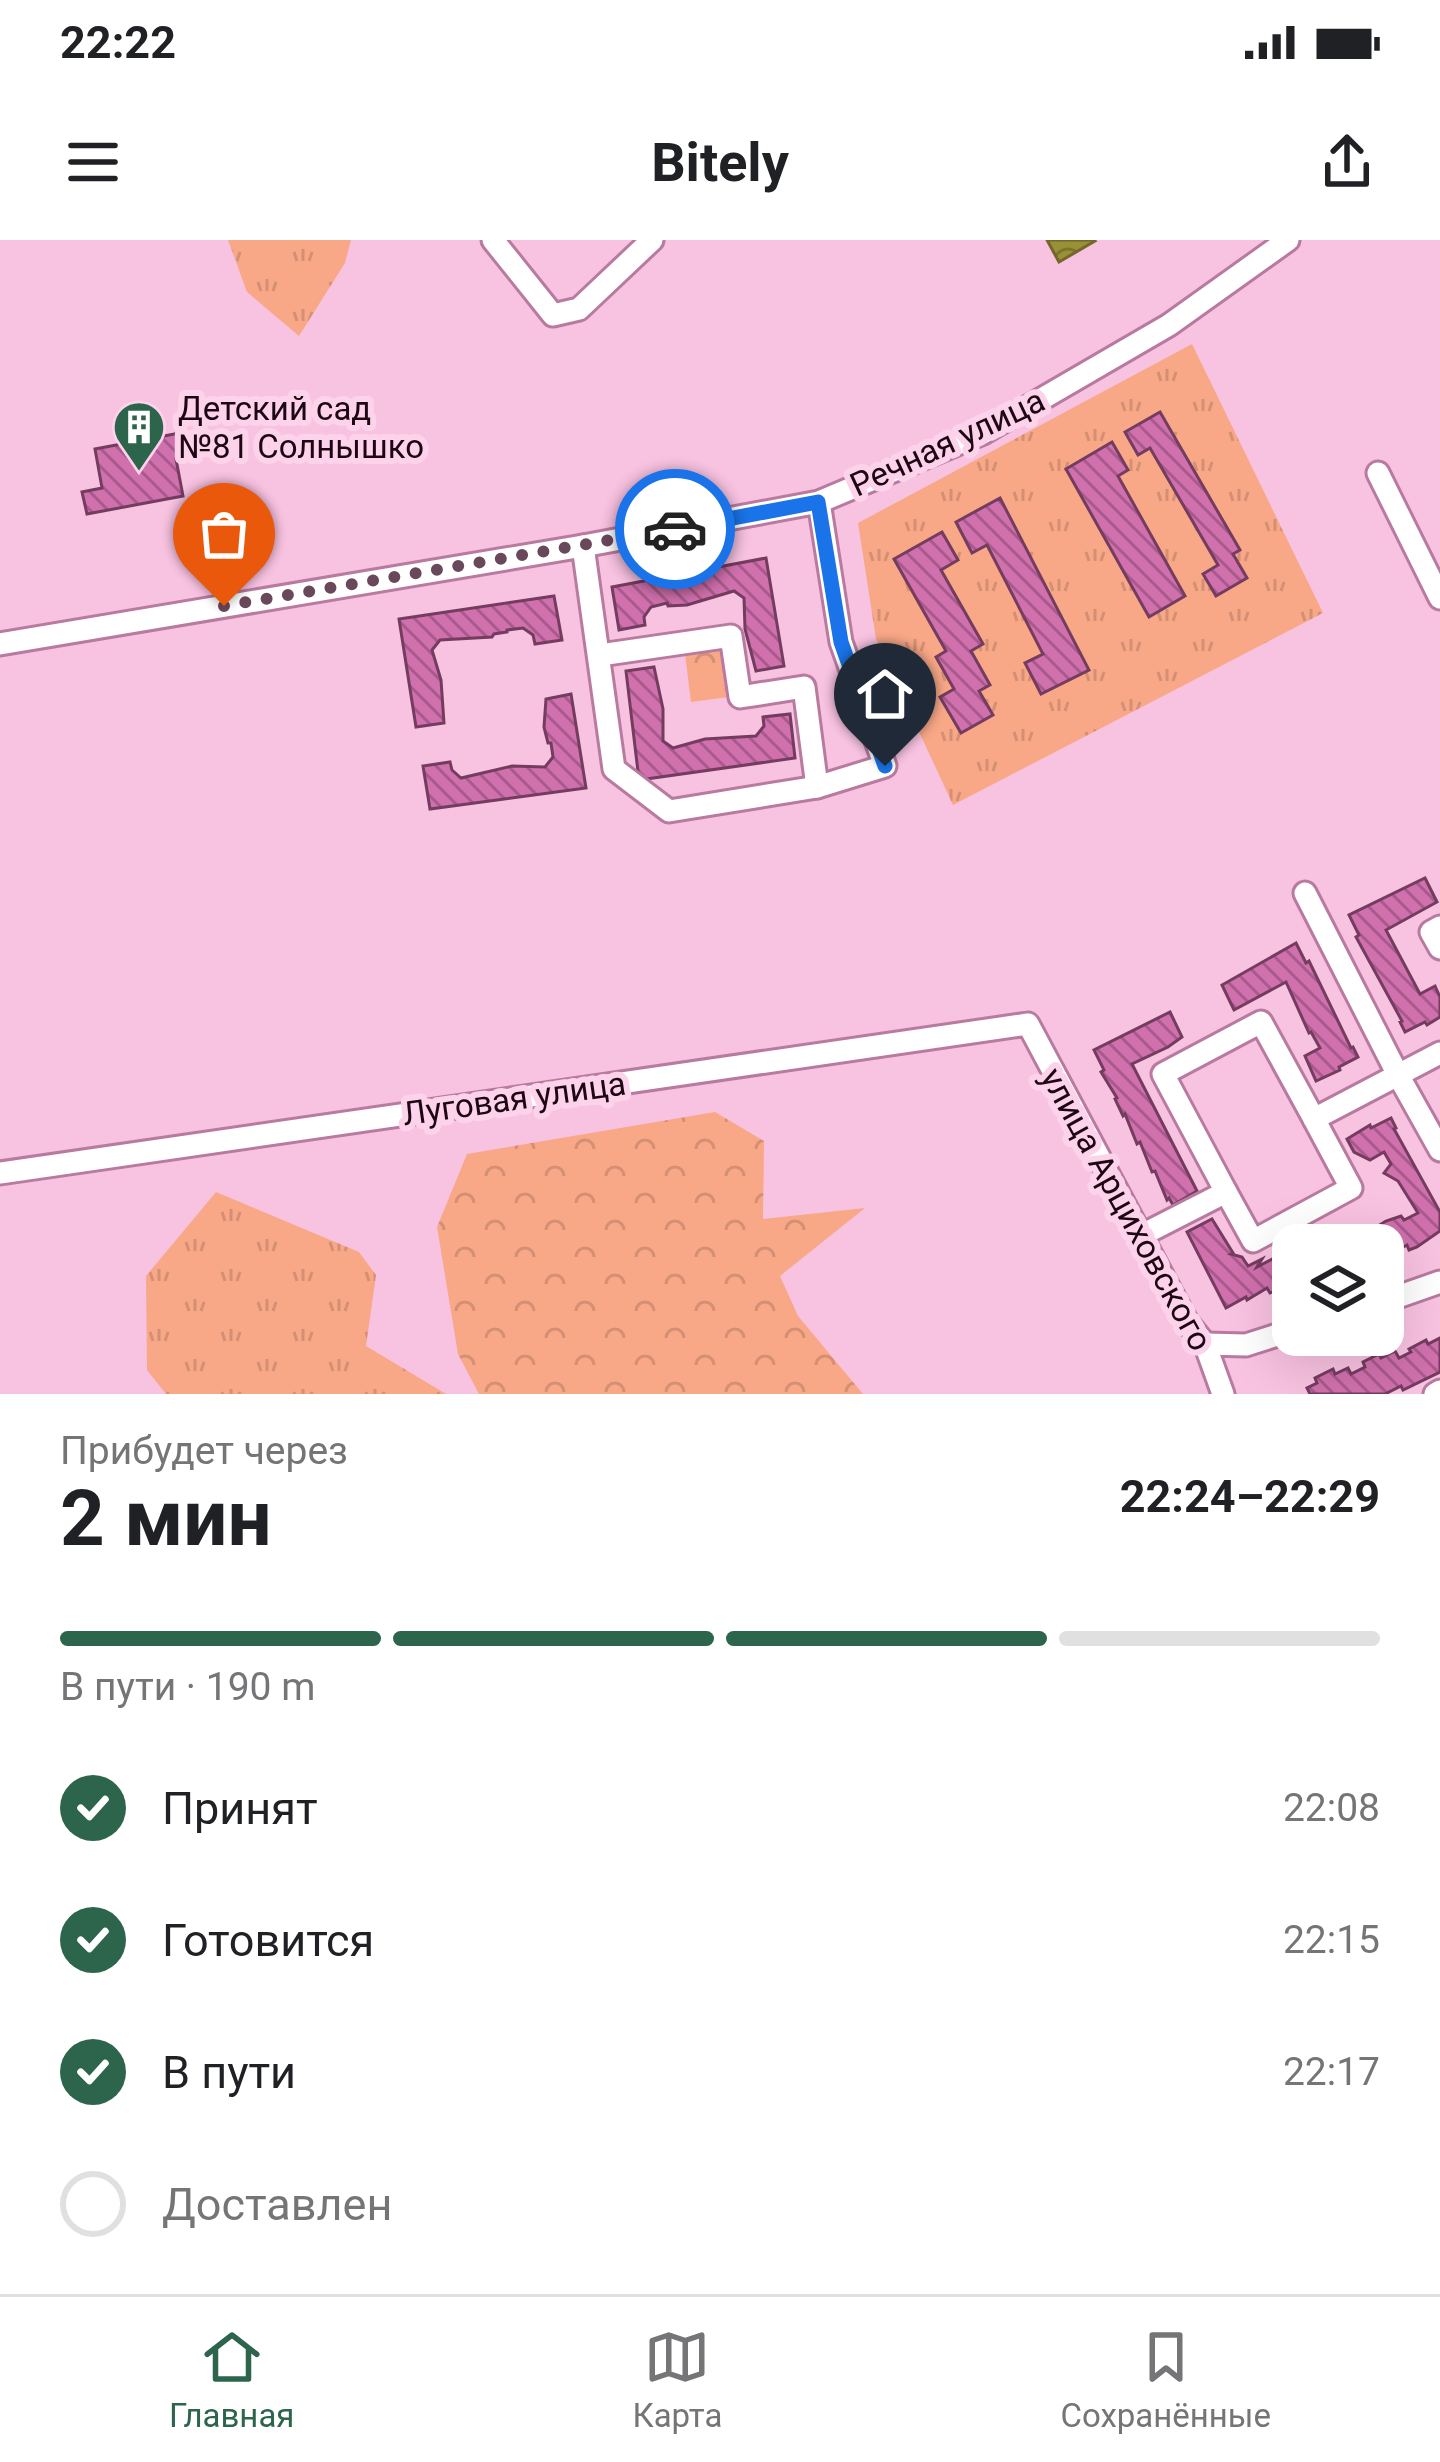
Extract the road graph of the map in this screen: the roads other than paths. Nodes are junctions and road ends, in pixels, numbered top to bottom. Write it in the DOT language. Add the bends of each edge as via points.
graph roads {
  1 [pos="493,240"];
  2 [pos="652,240"];
  3 [pos="1288,240"];
  4 [pos="1378,472"];
  5 [pos="818,502"];
  6 [pos="584,546"];
  7 [pos="1440,598"];
  8 [pos="0,644"];
  9 [pos="600,655"];
  10 [pos="817,787"];
  11 [pos="1305,893"];
  12 [pos="1440,927"];
  13 [pos="1440,948"];
  14 [pos="1028,1024"];
  15 [pos="1440,1053"];
  16 [pos="1398,1076"];
  17 [pos="1314,1119"];
  18 [pos="1440,1150"];
  19 [pos="0,1173"];
  20 [pos="1226,1192"];
  21 [pos="1140,1236"];
  22 [pos="1440,1282"];
  23 [pos="1404,1295"];
  24 [pos="1272,1337"];
  25 [pos="1205,1345"];
  26 [pos="1223,1394"];
  1 -- 2 [label="street" via="554,315 579,309"];
  3 -- 5 [label="street, Речная улица" via="1169,325 983,434"];
  4 -- 7 [label="street"];
  5 -- 6 [label="street, Речная улица"];
  5 -- 10 [label="street" via="841,642 885,766"];
  6 -- 8 [label="street, Речная улица"];
  6 -- 9 [label="street"];
  9 -- 10 [label="street" via="614,769 669,811"];
  9 -- 10 [label="street" via="731,636 740,697 804,687"];
  11 -- 16 [label="street"];
  12 -- 13 [label="street" via="1431,932"];
  14 -- 19 [label="street, Луговая улица"];
  14 -- 21 [label="street, улица Арциховского"];
  15 -- 16 [label="street"];
  16 -- 17 [label="street"];
  16 -- 18 [label="street"];
  17 -- 20 [label="street" via="1351,1188 1253,1241"];
  17 -- 20 [label="street" via="1261,1022 1162,1074"];
  20 -- 21 [label="street"];
  21 -- 25 [label="street, улица Арциховского"];
  22 -- 23 [label="street"];
  24 -- 25 [label="street"];
  25 -- 26 [label="street, улица Арциховского"];
}
